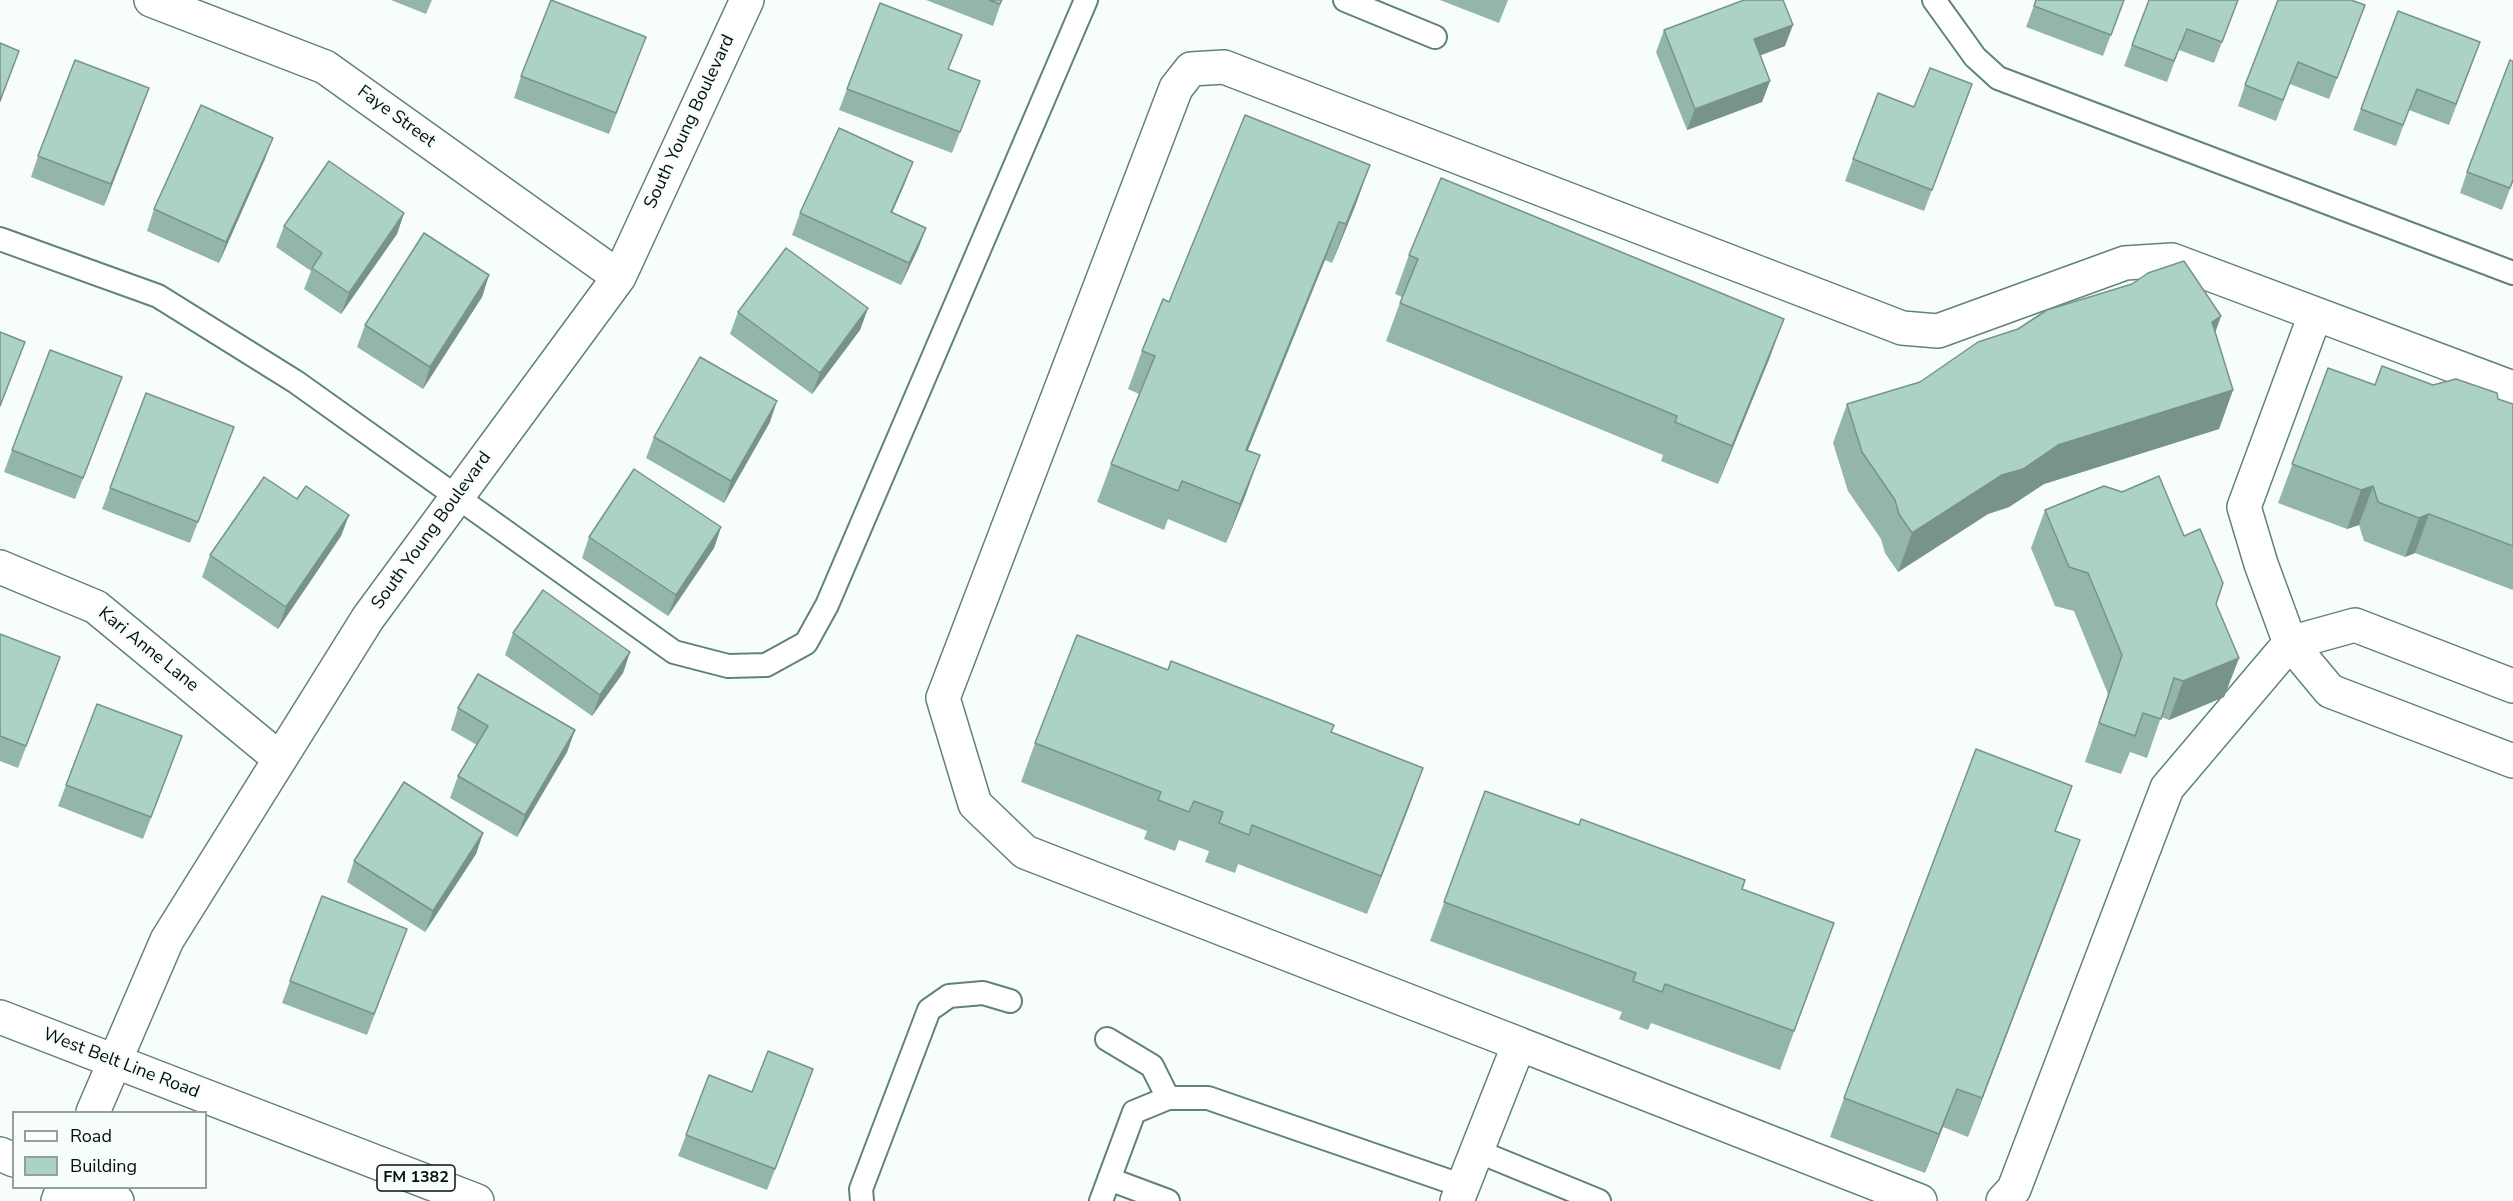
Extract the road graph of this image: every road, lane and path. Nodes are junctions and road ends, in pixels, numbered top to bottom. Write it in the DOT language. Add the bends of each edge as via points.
graph roads {
  1 [pos="151,0"];
  2 [pos="747,0"];
  3 [pos="1086,0"];
  4 [pos="1345,0"];
  5 [pos="1934,0"];
  6 [pos="1435,37"];
  7 [pos="0,239"];
  8 [pos="2513,273"];
  9 [pos="619,277"];
  10 [pos="2314,315"];
  11 [pos="2513,388"];
  12 [pos="456,498"];
  13 [pos="0,567"];
  14 [pos="2290,643"];
  15 [pos="2513,686"];
  16 [pos="280,759"];
  17 [pos="2513,761"];
  18 [pos="1010,1001"];
  19 [pos="0,1017"];
  20 [pos="1107,1039"];
  21 [pos="1519,1044"];
  22 [pos="113,1061"];
  23 [pos="1168,1098"];
  24 [pos="94,1111"];
  25 [pos="1477,1151"];
  26 [pos="1109,1179"];
  27 [pos="84,1189"];
  28 [pos="1460,1194"];
  29 [pos="117,1201"];
  30 [pos="477,1201"];
  31 [pos="862,1201"];
  32 [pos="1101,1201"];
  33 [pos="1168,1201"];
  34 [pos="1599,1201"];
  35 [pos="1920,1201"];
  36 [pos="2003,1201"];
  1 -- 9 [label="street, Faye Street" via="325,67"];
  2 -- 9 [label="street, South Young Boulevard"];
  3 -- 12 [label="lane" via="827,604 806,643 766,665 728,666 674,652"];
  4 -- 6 [label="lane"];
  5 -- 8 [label="lane" via="1975,57 1998,78"];
  7 -- 12 [label="lane" via="158,296 296,382"];
  9 -- 12 [label="street, South Young Boulevard"];
  10 -- 11 [label="street"];
  10 -- 14 [label="street" via="2244,507"];
  10 -- 21 [label="street" via="2172,260 2125,263 1938,331 1902,328 1224,67 1191,69 1176,88 943,698 975,804 1025,852"];
  12 -- 16 [label="street, South Young Boulevard" via="368,618"];
  13 -- 16 [label="street, Kari Anne Lane" via="96,607"];
  14 -- 15 [label="street" via="2355,625"];
  14 -- 17 [label="street" via="2330,690"];
  14 -- 36 [label="street" via="2167,788 2014,1189"];
  16 -- 22 [label="street, South Young Boulevard" via="166,940"];
  18 -- 31 [label="lane" via="983,993 949,996 929,1010 861,1189"];
  19 -- 22 [label="street, West Belt Line Road / FM 1382"];
  20 -- 23 [label="lane" via="1152,1066"];
  21 -- 25 [label="street"];
  21 -- 35 [label="street"];
  22 -- 24 [label="street, South Young Boulevard"];
  22 -- 30 [label="street, West Belt Line Road / FM 1382"];
  23 -- 26 [label="lane" via="1134,1112"];
  23 -- 28 [label="lane" via="1208,1098"];
  25 -- 28 [label="street"];
  25 -- 34 [label="lane"];
  26 -- 32 [label="lane"];
  26 -- 33 [label="lane"];
  27 -- 29 [label="street"];
}
